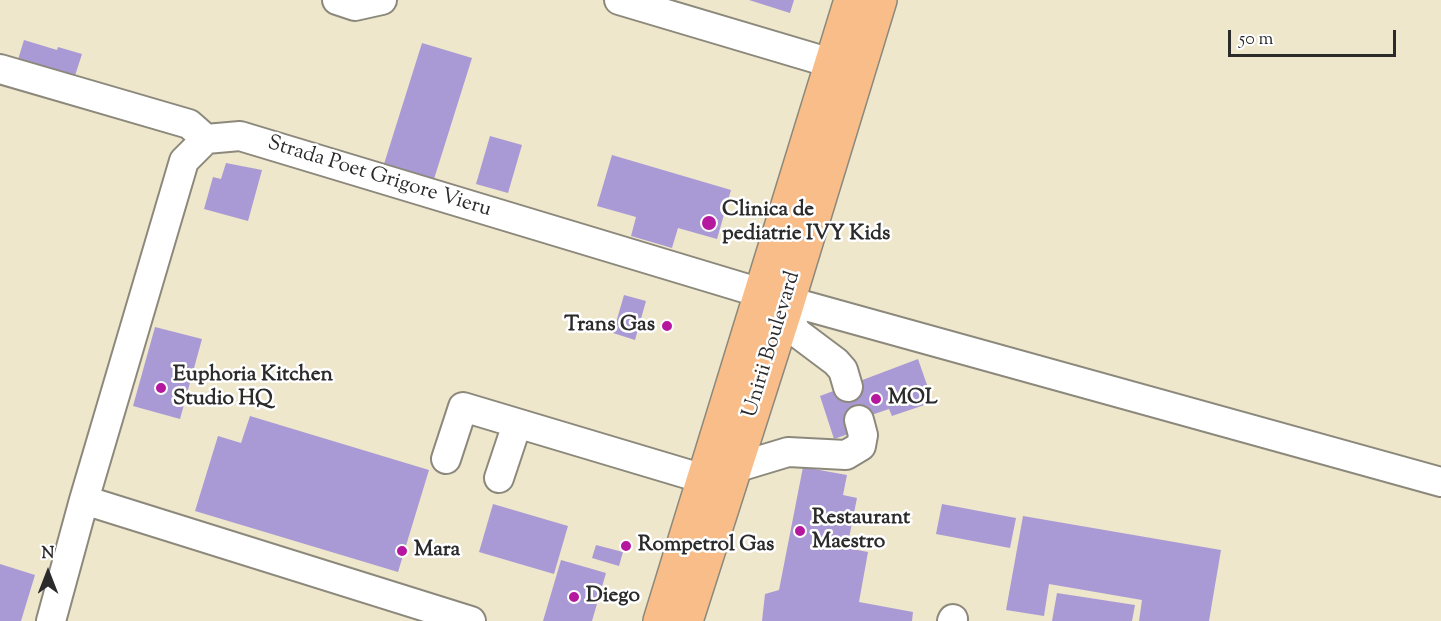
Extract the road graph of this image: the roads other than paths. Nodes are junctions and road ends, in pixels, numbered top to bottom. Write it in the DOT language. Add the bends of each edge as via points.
graph roads {
  1 [pos="337,0"];
  2 [pos="381,0"];
  3 [pos="619,0"];
  4 [pos="851,0"];
  5 [pos="880,0"];
  6 [pos="831,63"];
  7 [pos="0,69"];
  8 [pos="206,139"];
  9 [pos="778,301"];
  10 [pos="848,387"];
  11 [pos="859,420"];
  12 [pos="518,423"];
  13 [pos="446,459"];
  14 [pos="735,468"];
  15 [pos="500,478"];
  16 [pos="704,479"];
  17 [pos="1441,482"];
  18 [pos="84,500"];
  19 [pos="51,621"];
  20 [pos="471,621"];
  21 [pos="660,621"];
  22 [pos="686,621"];
  1 -- 2 [label="street" via="355,6"];
  3 -- 6 [label="street"];
  4 -- 6 [label="main road, Unirii Boulevard"];
  5 -- 9 [label="main road, Unirii Boulevard"];
  6 -- 9 [label="main road, Unirii Boulevard"];
  7 -- 8 [label="street" via="189,124"];
  8 -- 9 [label="street, Strada Poet Grigore Vieru" via="240,136"];
  8 -- 18 [label="street" via="184,161"];
  9 -- 10 [label="street" via="796,332 843,370"];
  9 -- 14 [label="main road, Unirii Boulevard"];
  9 -- 16 [label="main road, Unirii Boulevard"];
  9 -- 17 [label="street, Strada Poet Grigore Vieru"];
  11 -- 14 [label="street" via="861,446 846,454 788,452"];
  12 -- 13 [label="street" via="463,407"];
  12 -- 15 [label="street"];
  12 -- 16 [label="street"];
  14 -- 22 [label="main road, Unirii Boulevard"];
  16 -- 21 [label="main road, Unirii Boulevard"];
  18 -- 19 [label="street"];
  18 -- 20 [label="street"];
}
